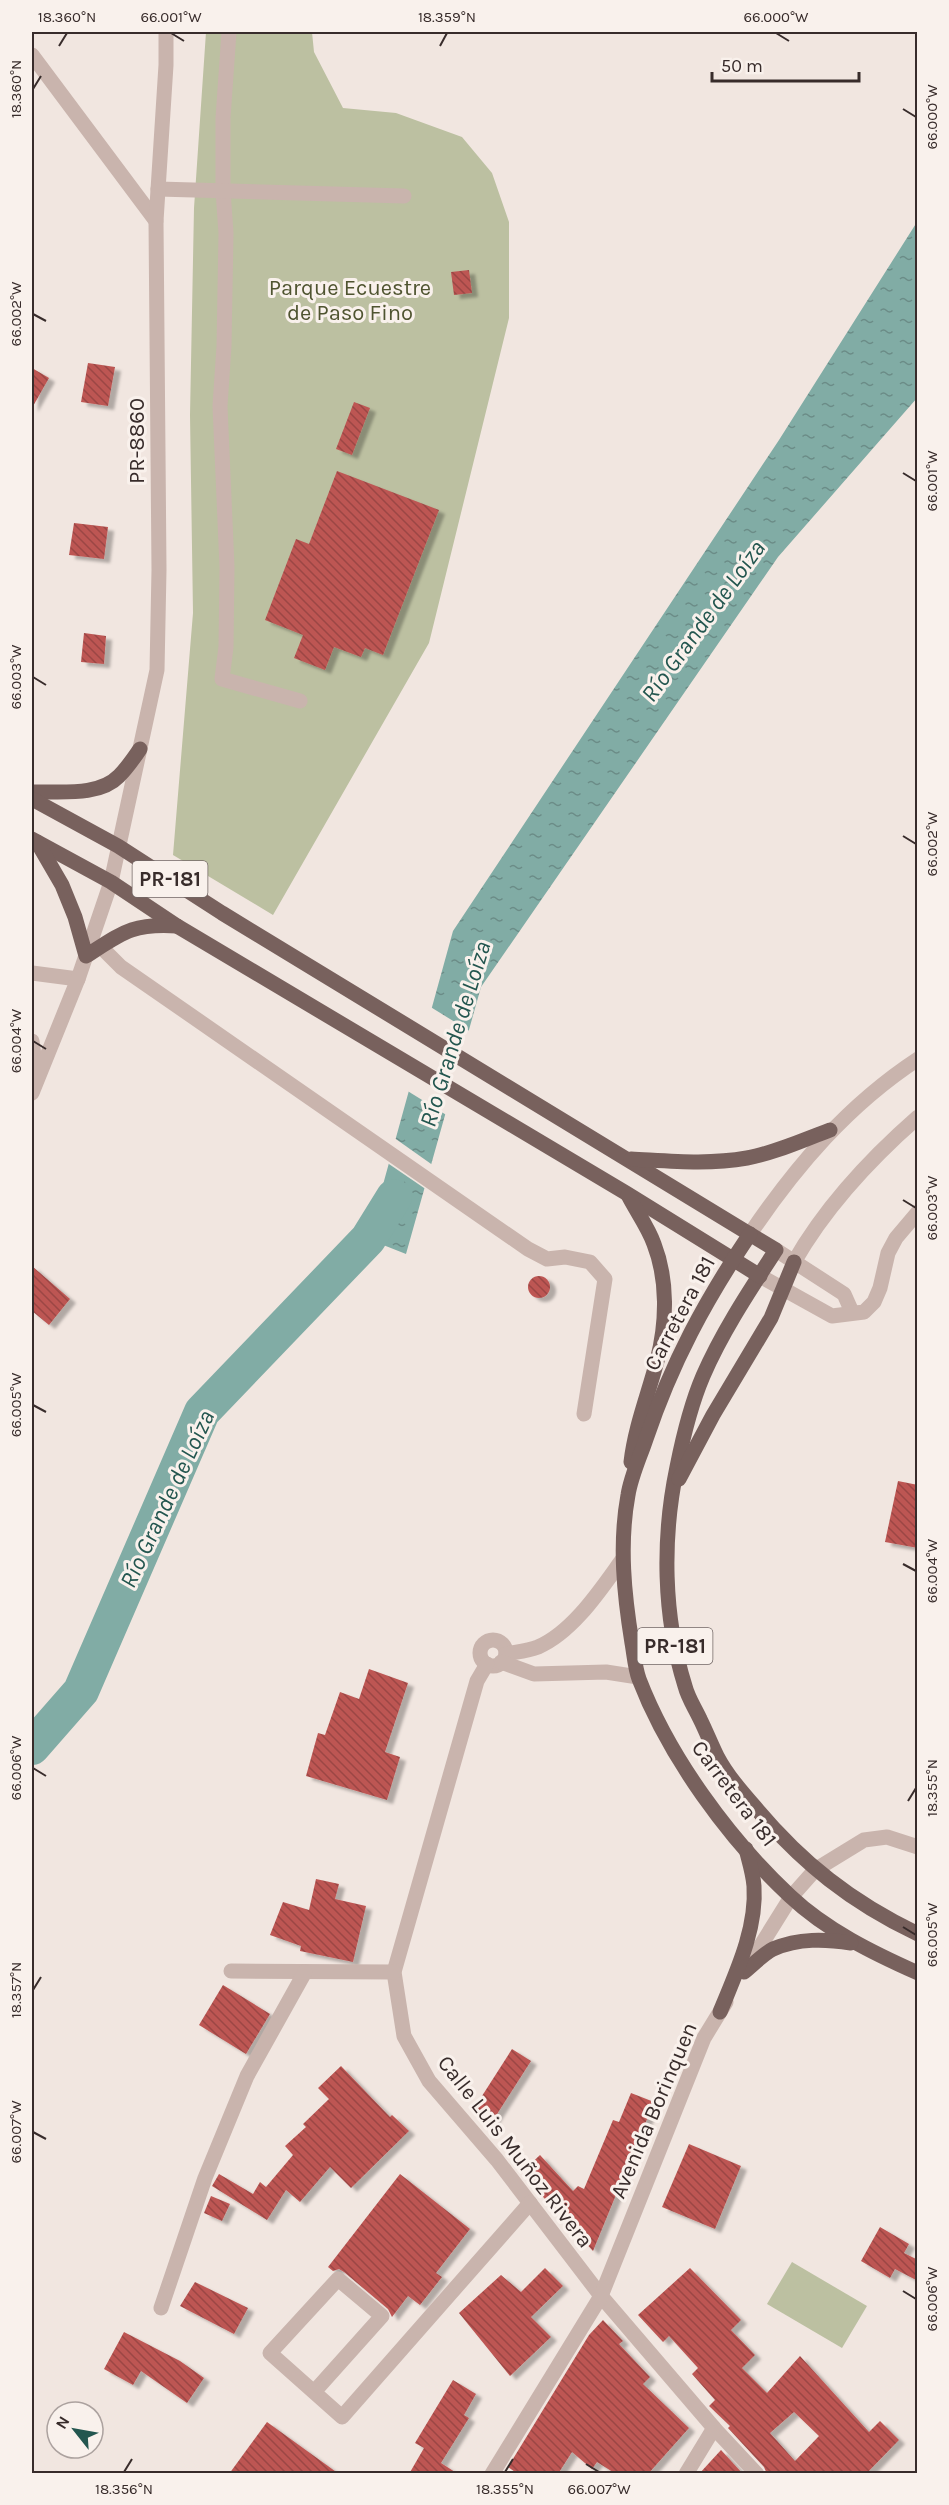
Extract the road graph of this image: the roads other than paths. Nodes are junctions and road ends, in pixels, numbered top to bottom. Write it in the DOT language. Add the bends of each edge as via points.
graph roads {
  1 [pos="166,32"];
  2 [pos="229,32"];
  3 [pos="32,55"];
  4 [pos="158,189"];
  5 [pos="223,191"];
  6 [pos="404,196"];
  7 [pos="156,221"];
  8 [pos="300,701"];
  9 [pos="141,749"];
  10 [pos="32,792"];
  11 [pos="32,799"];
  12 [pos="34,840"];
  13 [pos="118,846"];
  14 [pos="111,882"];
  15 [pos="177,926"];
  16 [pos="101,947"];
  17 [pos="86,957"];
  18 [pos="32,972"];
  19 [pos="78,979"];
  20 [pos="32,1041"];
  21 [pos="918,1059"];
  22 [pos="32,1082"];
  23 [pos="32,1093"];
  24 [pos="918,1117"];
  25 [pos="830,1131"];
  26 [pos="629,1159"];
  27 [pos="626,1193"];
  28 [pos="918,1212"];
  29 [pos="750,1234"];
  30 [pos="776,1250"];
  31 [pos="733,1259"];
  32 [pos="794,1262"];
  33 [pos="760,1276"];
  34 [pos="782,1288"];
  35 [pos="852,1312"];
  36 [pos="584,1414"];
  37 [pos="628,1494"];
  38 [pos="671,1495"];
  39 [pos="622,1560"];
  40 [pos="498,1660"];
  41 [pos="638,1677"];
  42 [pos="918,1847"];
  43 [pos="746,1849"];
  44 [pos="815,1870"];
  45 [pos="791,1897"];
  46 [pos="918,1934"];
  47 [pos="860,1944"];
  48 [pos="231,1971"];
  49 [pos="305,1972"];
  50 [pos="394,1972"];
  51 [pos="744,1972"];
  52 [pos="918,1973"];
  53 [pos="720,2012"];
  54 [pos="530,2203"];
  55 [pos="601,2296"];
  56 [pos="161,2308"];
  57 [pos="314,2392"];
  58 [pos="714,2428"];
  59 [pos="493,2473"];
  60 [pos="686,2474"];
  61 [pos="757,2474"];
  1 -- 4 [label="street, PR-8860 / PR-8860"];
  2 -- 5 [label="street"];
  3 -- 7 [label="street"];
  4 -- 5 [label="street"];
  4 -- 7 [label="street, PR-8860 / PR-8860"];
  5 -- 6 [label="street"];
  5 -- 8 [label="street" via="226,233 220,406 227,567 222,679"];
  7 -- 9 [label="street, PR-8860 / PR-8860" via="157,670"];
  9 -- 10 [label="main road" via="119,777 107,785 91,790"];
  9 -- 13 [label="street, PR-8860 / PR-8860"];
  11 -- 13 [label="main road, PR-181"];
  12 -- 14 [label="main road, PR-181"];
  12 -- 17 [label="main road" via="62,885"];
  13 -- 14 [label="street, PR-8860"];
  13 -- 26 [label="main road, PR-181"];
  14 -- 15 [label="main road, PR-181"];
  14 -- 17 [label="street, PR-8860"];
  15 -- 16 [label="main road" via="150,924 122,933"];
  15 -- 27 [label="main road, PR-181"];
  16 -- 17 [label="main road"];
  16 -- 36 [label="street" via="121,967 528,1249 547,1259 565,1257 590,1262 605,1279"];
  17 -- 19 [label="street, PR-8860"];
  18 -- 19 [label="street"];
  19 -- 23 [label="street, PR-8860"];
  20 -- 22 [label="street"];
  21 -- 25 [label="street" via="892,1076"];
  24 -- 32 [label="street" via="848,1186"];
  25 -- 26 [label="main road" via="726,1161"];
  25 -- 29 [label="street"];
  26 -- 29 [label="main road, PR-181"];
  27 -- 31 [label="main road, PR-181"];
  27 -- 37 [label="main road" via="654,1243 665,1307 658,1359 634,1438"];
  28 -- 35 [label="street" via="888,1253 874,1302 864,1312"];
  29 -- 30 [label="main road, PR-181"];
  29 -- 31 [label="main road, Carretera 181 / PR-181"];
  30 -- 32 [label="street"];
  30 -- 33 [label="main road, Carretera 181 / PR-181"];
  31 -- 33 [label="main road, PR-181"];
  31 -- 37 [label="main road, Carretera 181 / PR-181" via="675,1361"];
  32 -- 34 [label="main road"];
  32 -- 35 [label="street" via="844,1294"];
  33 -- 34 [label="street"];
  33 -- 38 [label="main road, Carretera 181 / PR-181" via="703,1376"];
  34 -- 35 [label="street" via="832,1316"];
  34 -- 38 [label="main road" via="771,1318"];
  37 -- 39 [label="main road, Carretera 181 / PR-181"];
  38 -- 44 [label="main road, Carretera 181 / PR-181" via="667,1583 672,1631 685,1689 717,1757 732,1779 785,1842"];
  39 -- 40 [label="street" via="567,1626 539,1647"];
  39 -- 41 [label="main road, Carretera 181 / PR-181"];
  40 -- 41 [label="street" via="534,1674 606,1672"];
  40 -- 50 [label="street, Calle Luis Muñoz Rivera" via="477,1681"];
  41 -- 43 [label="main road, Carretera 181 / PR-181" via="696,1785"];
  42 -- 44 [label="street, Avenida Borinquen" via="887,1837 864,1840"];
  43 -- 45 [label="main road, Carretera 181 / PR-181"];
  43 -- 53 [label="main road" via="754,1886 751,1920"];
  44 -- 45 [label="street, Avenida Borinquen"];
  44 -- 46 [label="main road, Carretera 181 / PR-181" via="857,1901"];
  45 -- 47 [label="main road, Carretera 181 / PR-181" via="832,1929"];
  45 -- 51 [label="street, Avenida Borinquen"];
  47 -- 51 [label="main road" via="804,1940 772,1950"];
  47 -- 52 [label="main road, Carretera 181 / PR-181"];
  48 -- 49 [label="street"];
  49 -- 50 [label="street"];
  49 -- 56 [label="street" via="247,2076 205,2178"];
  50 -- 54 [label="street, Calle Luis Muñoz Rivera" via="404,2036 429,2081"];
  51 -- 53 [label="street, Avenida Borinquen"];
  53 -- 55 [label="street, Avenida Borinquen" via="704,2038"];
  54 -- 55 [label="street, Calle Luis Muñoz Rivera"];
  54 -- 57 [label="street" via="342,2417"];
  55 -- 58 [label="street, Calle Luis Muñoz Rivera"];
  55 -- 59 [label="street, Avenida Borinquen"];
  57 -- 57 [label="street" via="270,2353 338,2279 382,2316"];
  58 -- 60 [label="street"];
  58 -- 61 [label="street, Calle Luis Muñoz Rivera"];
}
